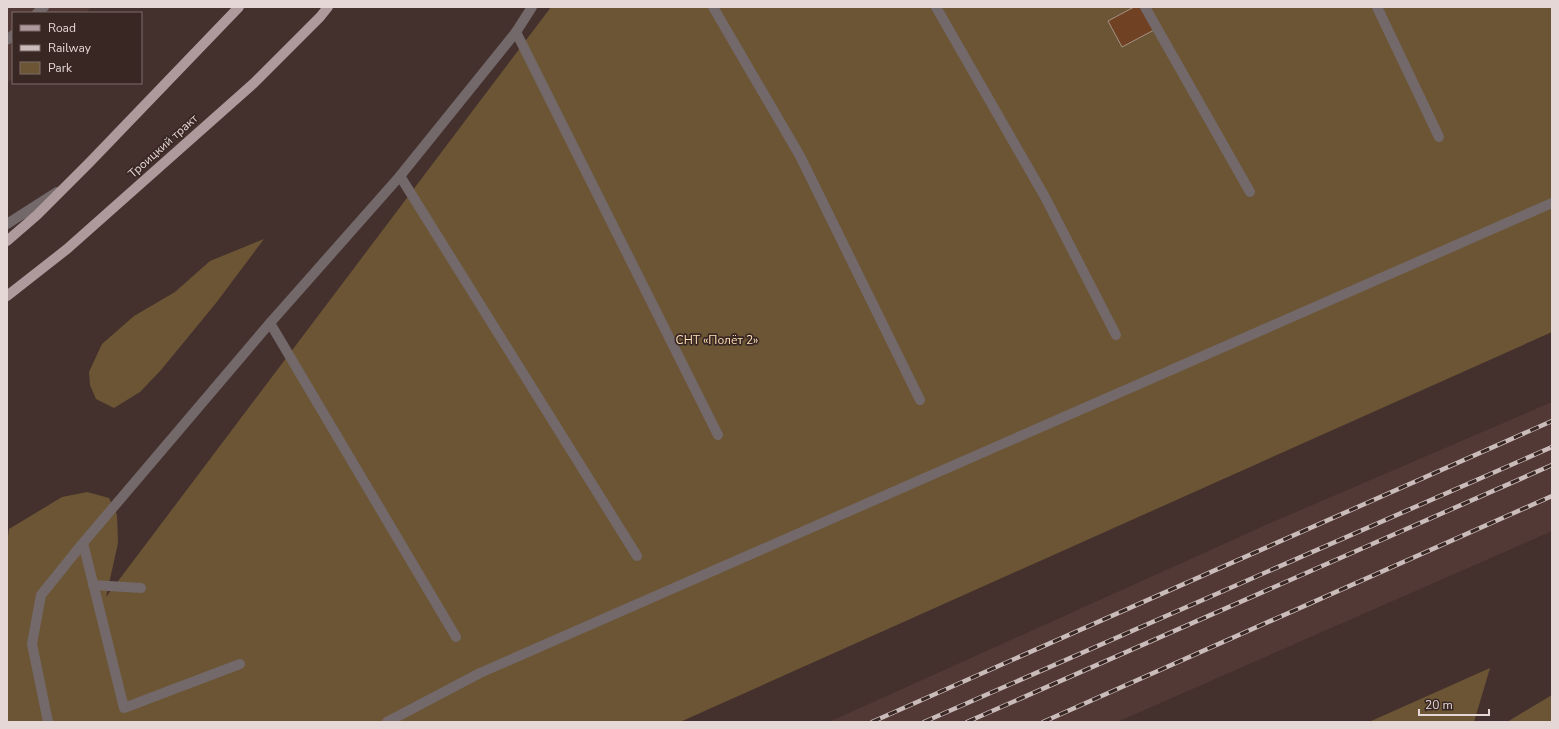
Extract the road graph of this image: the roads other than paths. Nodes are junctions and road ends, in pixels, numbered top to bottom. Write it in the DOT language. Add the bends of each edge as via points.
graph roads {
  1 [pos="239,7"];
  2 [pos="328,7"];
  3 [pos="532,7"];
  4 [pos="713,7"];
  5 [pos="936,7"];
  6 [pos="1144,7"];
  7 [pos="1377,7"];
  8 [pos="516,32"];
  9 [pos="1440,136"];
  10 [pos="400,176"];
  11 [pos="67,185"];
  12 [pos="1250,192"];
  13 [pos="1552,203"];
  14 [pos="7,224"];
  15 [pos="7,241"];
  16 [pos="7,296"];
  17 [pos="270,322"];
  18 [pos="1116,335"];
  19 [pos="920,400"];
  20 [pos="718,435"];
  21 [pos="83,543"];
  22 [pos="637,556"];
  23 [pos="93,585"];
  24 [pos="141,588"];
  25 [pos="456,637"];
  26 [pos="240,664"];
  27 [pos="48,722"];
  28 [pos="387,722"];
  1 -- 11 [label="main road"];
  2 -- 16 [label="main road, Троицкий тракт" via="254,83 67,249"];
  3 -- 8 [label="lane"];
  4 -- 19 [label="lane" via="800,156"];
  5 -- 18 [label="lane" via="1045,197"];
  6 -- 12 [label="lane"];
  7 -- 9 [label="lane"];
  8 -- 10 [label="lane"];
  8 -- 20 [label="lane"];
  10 -- 17 [label="lane"];
  10 -- 22 [label="lane"];
  11 -- 14 [label="lane"];
  11 -- 15 [label="main road"];
  13 -- 28 [label="lane" via="480,673"];
  17 -- 21 [label="lane"];
  17 -- 25 [label="lane"];
  21 -- 23 [label="lane"];
  21 -- 27 [label="lane" via="41,595 32,644"];
  23 -- 24 [label="lane"];
  23 -- 26 [label="lane" via="124,708"];
}
